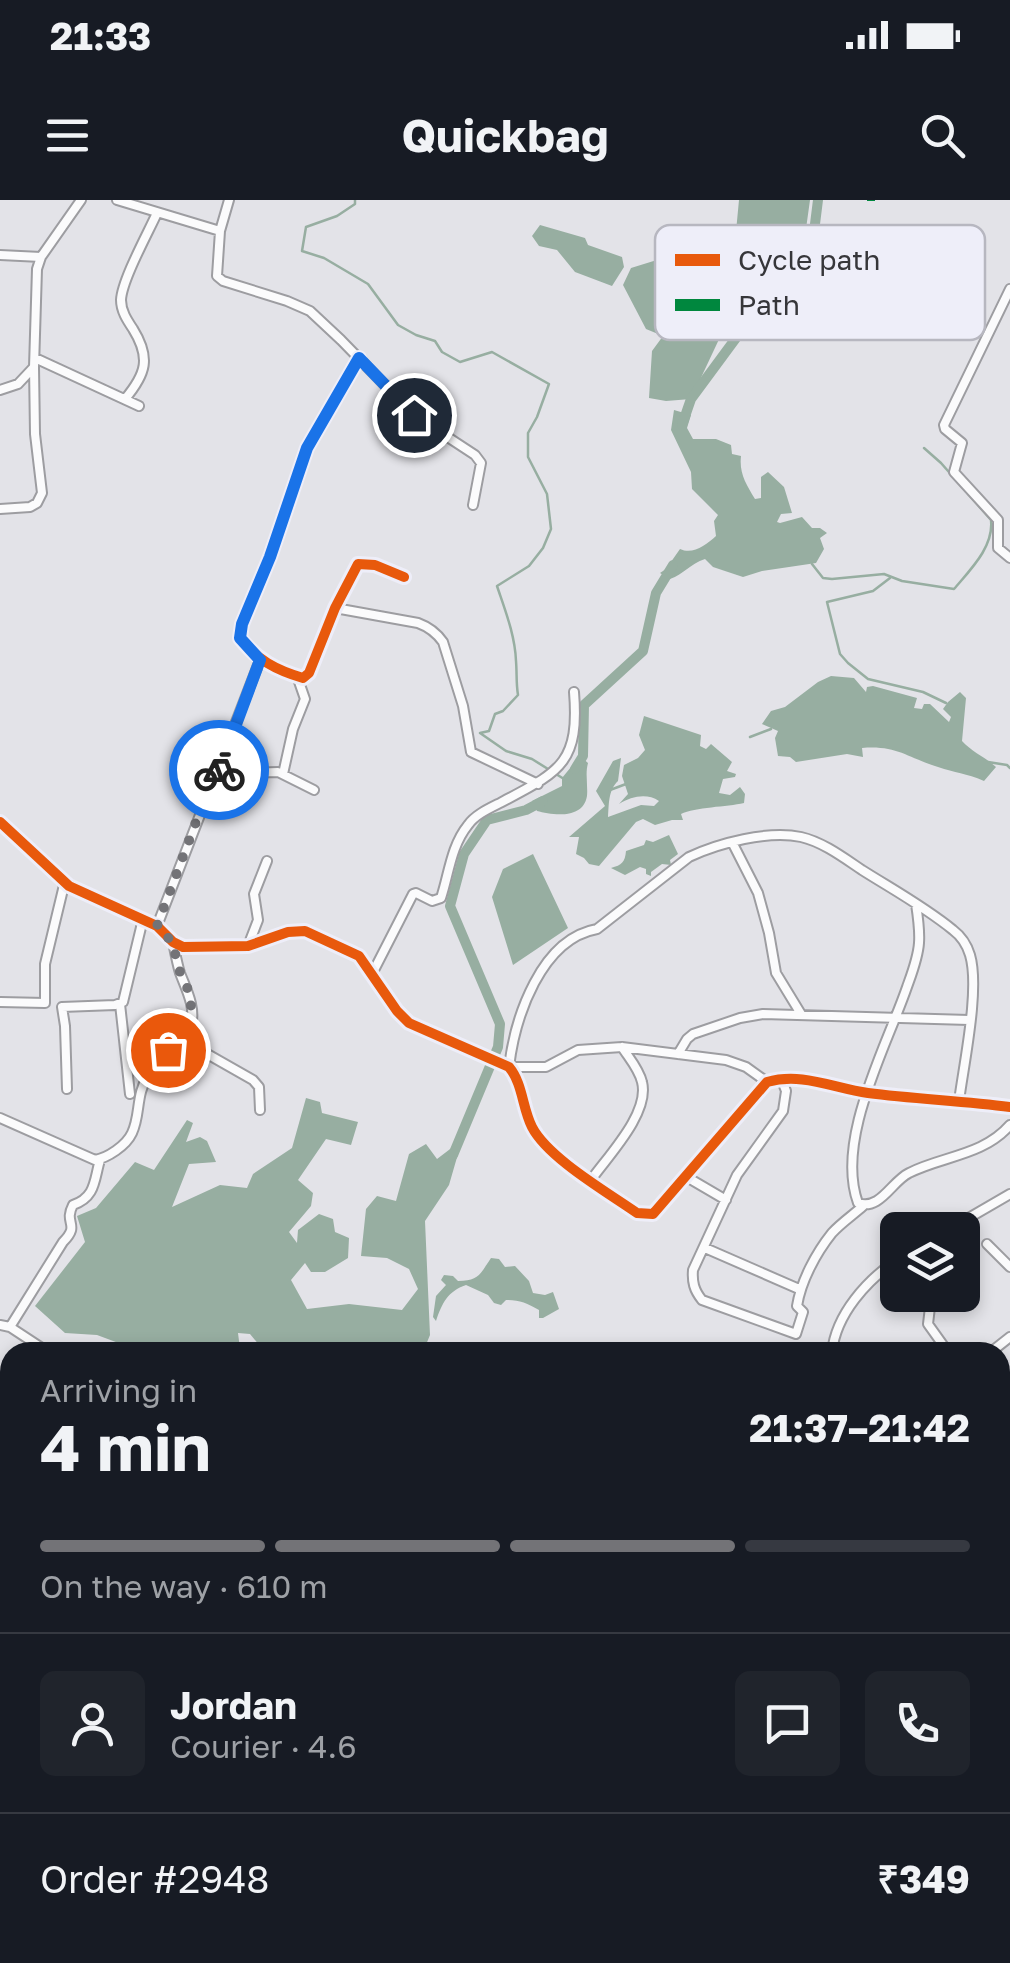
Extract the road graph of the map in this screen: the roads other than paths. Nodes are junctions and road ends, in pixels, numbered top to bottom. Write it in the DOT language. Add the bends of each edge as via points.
graph roads {
  1 [pos="81,200"];
  2 [pos="117,200"];
  3 [pos="229,200"];
  4 [pos="158,213"];
  5 [pos="220,231"];
  6 [pos="0,256"];
  7 [pos="41,257"];
  8 [pos="1010,289"];
  9 [pos="359,358"];
  10 [pos="34,362"];
  11 [pos="0,390"];
  12 [pos="125,399"];
  13 [pos="139,406"];
  14 [pos="473,505"];
  15 [pos="0,509"];
  16 [pos="1010,558"];
  17 [pos="404,577"];
  18 [pos="335,608"];
  19 [pos="260,660"];
  20 [pos="297,676"];
  21 [pos="574,692"];
  22 [pos="221,765"];
  23 [pos="283,774"];
  24 [pos="538,784"];
  25 [pos="314,790"];
  26 [pos="0,822"];
  27 [pos="732,842"];
  28 [pos="266,862"];
  29 [pos="65,881"];
  30 [pos="916,904"];
  31 [pos="143,919"];
  32 [pos="157,926"];
  33 [pos="172,942"];
  34 [pos="248,946"];
  35 [pos="371,976"];
  36 [pos="0,1002"];
  37 [pos="120,1004"];
  38 [pos="801,1014"];
  39 [pos="896,1019"];
  40 [pos="970,1020"];
  41 [pos="186,1035"];
  42 [pos="622,1047"];
  43 [pos="678,1054"];
  44 [pos="506,1065"];
  45 [pos="781,1078"];
  46 [pos="767,1082"];
  47 [pos="67,1089"];
  48 [pos="866,1093"];
  49 [pos="130,1094"];
  50 [pos="959,1100"];
  51 [pos="1010,1107"];
  52 [pos="260,1110"];
  53 [pos="0,1118"];
  54 [pos="1010,1126"];
  55 [pos="100,1160"];
  56 [pos="685,1176"];
  57 [pos="591,1180"];
  58 [pos="1010,1194"];
  59 [pos="726,1200"];
  60 [pos="864,1206"];
  61 [pos="979,1212"];
  62 [pos="987,1244"];
  63 [pos="705,1248"];
  64 [pos="1010,1267"];
  65 [pos="880,1272"];
  66 [pos="800,1289"];
  67 [pos="930,1312"];
  68 [pos="0,1326"];
  69 [pos="10,1326"];
  70 [pos="33,1342"];
  71 [pos="834,1342"];
  72 [pos="941,1342"];
  1 -- 7 [label="street"];
  2 -- 4 [label="street"];
  3 -- 5 [label="street"];
  4 -- 5 [label="street"];
  4 -- 12 [label="street" via="122,292 123,312 144,358 143,374"];
  5 -- 9 [label="street" via="219,279 310,311"];
  6 -- 7 [label="street"];
  7 -- 10 [label="street"];
  8 -- 16 [label="street" via="944,425 962,443 956,474 996,516 998,548"];
  9 -- 14 [label="street" via="414,415 479,459"];
  9 -- 19 [label="street" via="307,448 242,624 240,638"];
  10 -- 11 [label="street" via="18,384"];
  10 -- 12 [label="street"];
  10 -- 15 [label="street" via="42,494 30,507"];
  12 -- 13 [label="street"];
  17 -- 18 [label="street" via="358,564"];
  18 -- 20 [label="street" via="308,673"];
  18 -- 24 [label="street" via="418,623 438,634 471,752"];
  19 -- 20 [label="street"];
  19 -- 22 [label="street"];
  20 -- 23 [label="street" via="305,699"];
  21 -- 24 [label="street" via="571,747"];
  22 -- 23 [label="street"];
  22 -- 32 [label="street"];
  23 -- 25 [label="street"];
  24 -- 35 [label="street" via="469,823 441,898 412,894"];
  26 -- 29 [label="street"];
  27 -- 30 [label="street" via="811,840"];
  27 -- 38 [label="street" via="758,893 776,973"];
  27 -- 44 [label="street" via="688,857 549,959 529,992"];
  28 -- 34 [label="street" via="254,894 258,920"];
  29 -- 31 [label="street"];
  29 -- 36 [label="street" via="45,964 45,1004"];
  30 -- 39 [label="street" via="919,946"];
  30 -- 40 [label="street" via="954,930 969,951"];
  31 -- 32 [label="street"];
  31 -- 37 [label="street"];
  32 -- 33 [label="street"];
  33 -- 34 [label="street"];
  33 -- 41 [label="street" via="189,992"];
  34 -- 35 [label="street" via="305,931 359,956"];
  35 -- 44 [label="street" via="409,1024"];
  37 -- 47 [label="street" via="62,1007"];
  37 -- 49 [label="street"];
  38 -- 39 [label="street"];
  38 -- 43 [label="street" via="740,1018 693,1034"];
  39 -- 40 [label="street"];
  39 -- 48 [label="street"];
  40 -- 50 [label="street"];
  41 -- 52 [label="street" via="252,1080"];
  41 -- 55 [label="street" via="139,1092 133,1132"];
  42 -- 43 [label="street"];
  42 -- 44 [label="street" via="578,1050 546,1067"];
  42 -- 57 [label="street" via="640,1075 644,1099"];
  43 -- 46 [label="street" via="746,1067"];
  44 -- 57 [label="street" via="542,1142"];
  45 -- 46 [label="street"];
  45 -- 48 [label="street"];
  45 -- 59 [label="street" via="784,1111"];
  46 -- 56 [label="street"];
  48 -- 50 [label="street"];
  48 -- 60 [label="street" via="852,1176"];
  50 -- 51 [label="street"];
  53 -- 55 [label="street"];
  54 -- 60 [label="street" via="960,1156 908,1173"];
  55 -- 69 [label="street" via="93,1190 70,1212 70,1235"];
  56 -- 57 [label="street" via="645,1215"];
  56 -- 59 [label="street"];
  58 -- 61 [label="street"];
  59 -- 63 [label="street"];
  60 -- 66 [label="street" via="833,1232"];
  62 -- 64 [label="street"];
  63 -- 66 [label="street"];
  63 -- 66 [label="street" via="692,1277 702,1300 796,1334 803,1312 797,1306"];
  65 -- 71 [label="street" via="857,1296"];
  67 -- 72 [label="street" via="928,1324"];
  68 -- 69 [label="street"];
  69 -- 70 [label="street"];
}
